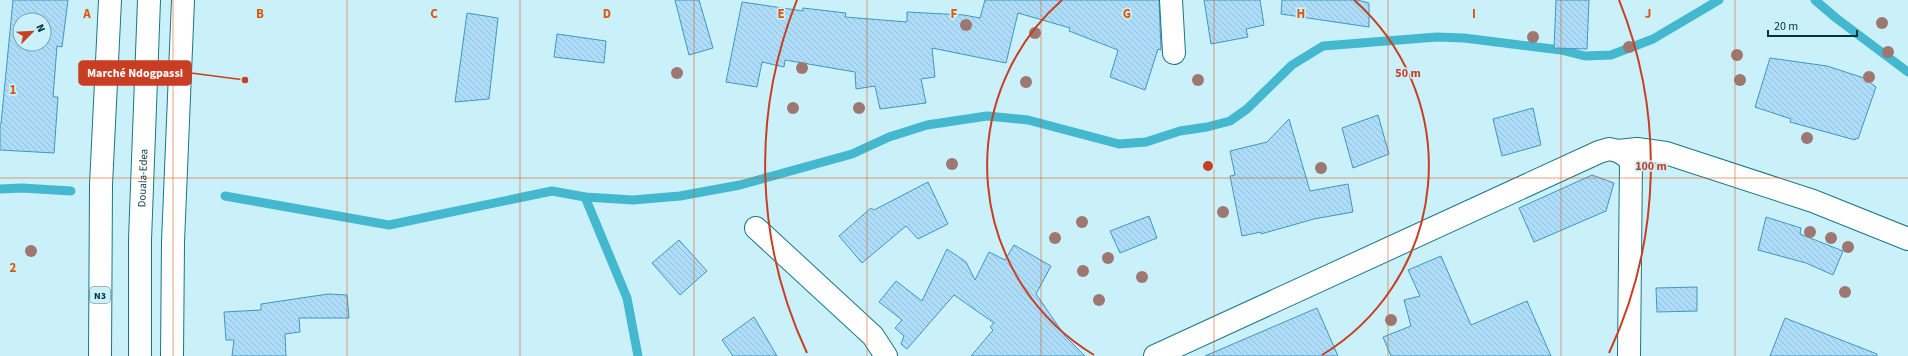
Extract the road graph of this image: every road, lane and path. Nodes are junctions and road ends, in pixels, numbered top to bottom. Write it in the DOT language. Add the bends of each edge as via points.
graph roads {
  1 [pos="110,0"];
  2 [pos="149,0"];
  3 [pos="183,0"];
  4 [pos="1171,0"];
  5 [pos="1174,53"];
  6 [pos="1618,151"];
  7 [pos="756,228"];
  8 [pos="1908,239"];
  9 [pos="100,356"];
  10 [pos="140,356"];
  11 [pos="172,356"];
  12 [pos="886,356"];
  13 [pos="1155,356"];
  14 [pos="1629,356"];
  1 -- 9 [label="main road, N3" via="101,184"];
  2 -- 10 [label="main road, Douala-Edea" via="140,240"];
  3 -- 11 [label="main road" via="173,242"];
  4 -- 5 [label="main road"];
  6 -- 8 [label="main road" via="1636,149 1666,153 1813,201"];
  6 -- 13 [label="main road" via="1599,152"];
  6 -- 14 [label="main road" via="1631,162"];
  7 -- 12 [label="main road" via="873,336"];
}
